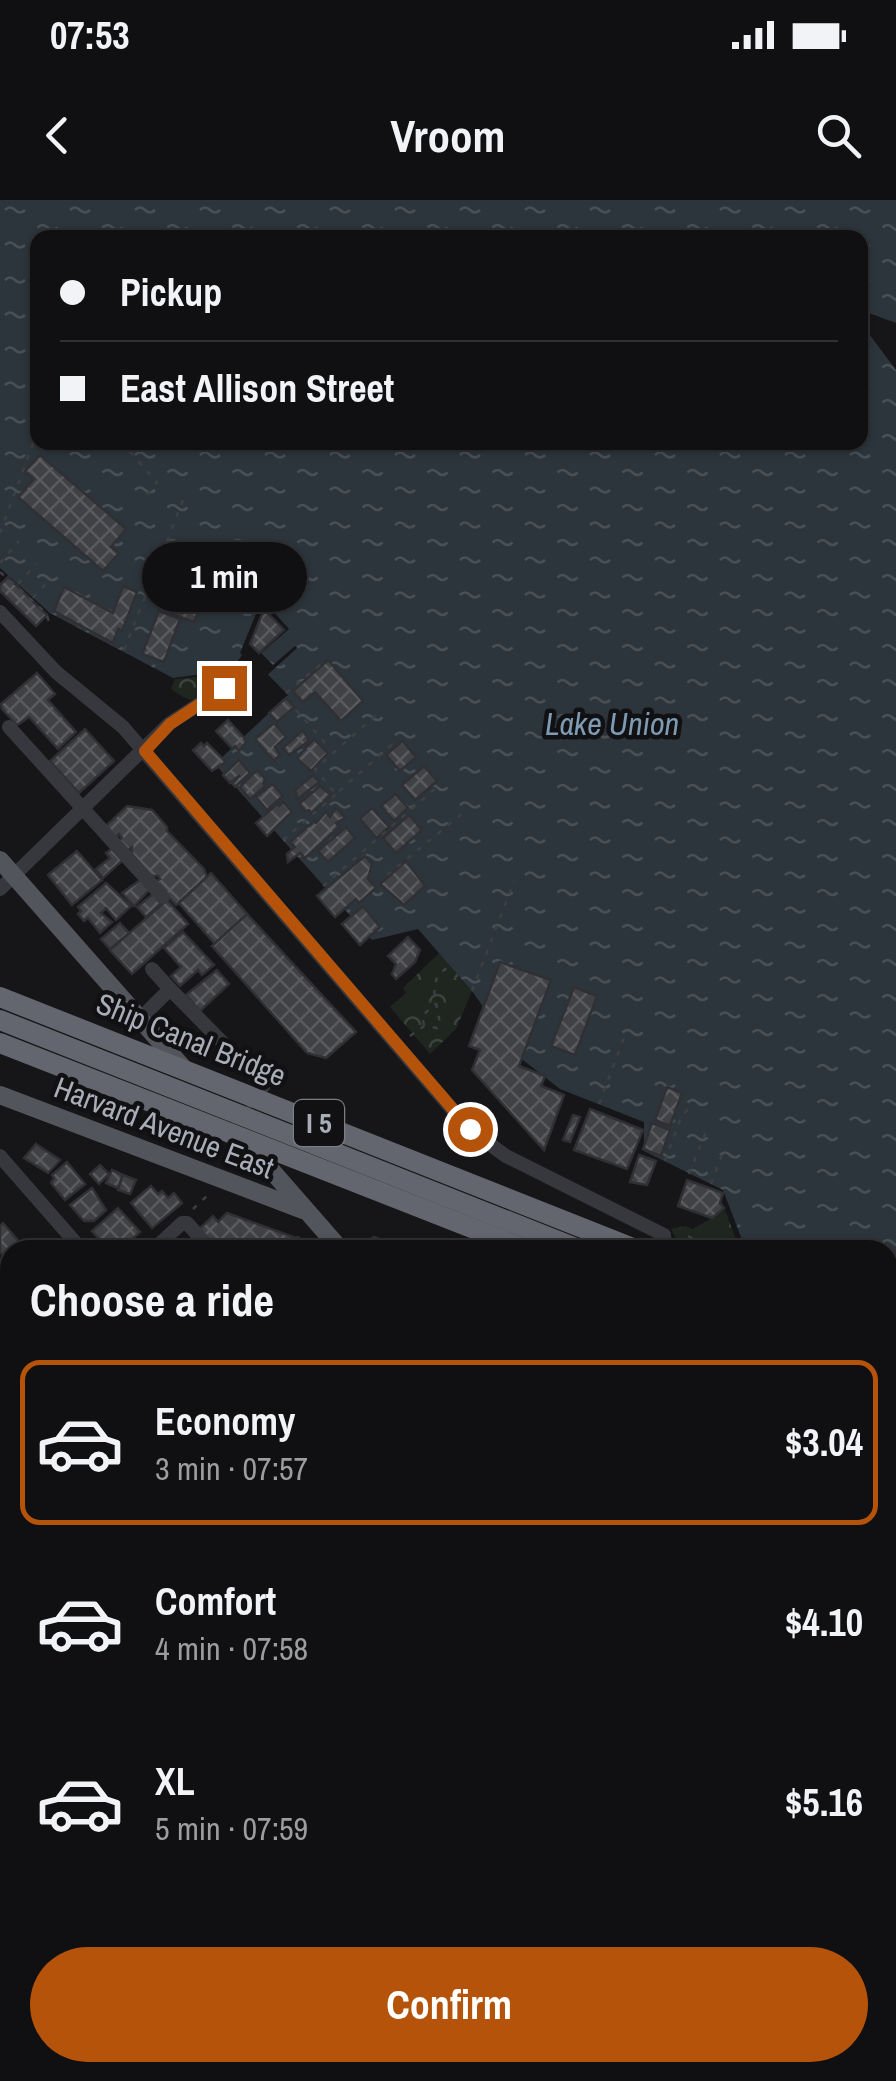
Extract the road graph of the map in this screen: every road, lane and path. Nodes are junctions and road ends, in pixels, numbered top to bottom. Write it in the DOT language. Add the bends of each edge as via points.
graph roads {
  1 [pos="31,450"];
  2 [pos="128,450"];
  3 [pos="185,495"];
  4 [pos="144,499"];
  5 [pos="0,533"];
  6 [pos="19,541"];
  7 [pos="0,563"];
  8 [pos="36,564"];
  9 [pos="0,572"];
  10 [pos="51,578"];
  11 [pos="18,584"];
  12 [pos="33,598"];
  13 [pos="0,612"];
  14 [pos="51,628"];
  15 [pos="124,650"];
  16 [pos="326,660"];
  17 [pos="224,688"];
  18 [pos="286,693"];
  19 [pos="296,710"];
  20 [pos="376,716"];
  21 [pos="9,728"];
  22 [pos="397,740"];
  23 [pos="325,743"];
  24 [pos="145,751"];
  25 [pos="437,788"];
  26 [pos="336,794"];
  27 [pos="84,810"];
  28 [pos="462,813"];
  29 [pos="283,840"];
  30 [pos="0,860"];
  31 [pos="387,875"];
  32 [pos="7,882"];
  33 [pos="514,882"];
  34 [pos="324,886"];
  35 [pos="163,898"];
  36 [pos="447,968"];
  37 [pos="152,969"];
  38 [pos="170,989"];
  39 [pos="472,991"];
  40 [pos="0,997"];
  41 [pos="436,1003"];
  42 [pos="140,1018"];
  43 [pos="0,1020"];
  44 [pos="424,1026"];
  45 [pos="416,1030"];
  46 [pos="626,1035"];
  47 [pos="0,1043"];
  48 [pos="0,1095"];
  49 [pos="599,1104"];
  50 [pos="688,1108"];
  51 [pos="232,1125"];
  52 [pos="707,1130"];
  53 [pos="722,1152"];
  54 [pos="0,1156"];
  55 [pos="665,1161"];
  56 [pos="690,1174"];
  57 [pos="710,1184"];
  58 [pos="207,1196"];
  59 [pos="308,1212"];
  60 [pos="186,1219"];
  61 [pos="688,1236"];
  62 [pos="73,1240"];
  63 [pos="164,1240"];
  64 [pos="203,1240"];
  65 [pos="333,1240"];
  66 [pos="502,1240"];
  67 [pos="556,1240"];
  68 [pos="613,1240"];
  69 [pos="665,1240"];
  70 [pos="695,1240"];
  1 -- 5 [label="path"];
  2 -- 4 [label="path" via="157,482"];
  3 -- 15 [label="path"];
  6 -- 7 [label="path"];
  8 -- 11 [label="path"];
  9 -- 14 [label="path" via="46,613"];
  10 -- 12 [label="path"];
  13 -- 24 [label="street"];
  16 -- 18 [label="path"];
  17 -- 24 [label="street" via="170,724"];
  19 -- 23 [label="path"];
  20 -- 26 [label="path" via="316,769"];
  21 -- 27 [label="street"];
  22 -- 26 [label="path"];
  24 -- 27 [label="street"];
  24 -- 69 [label="street" via="470,1129 506,1156"];
  25 -- 34 [label="path"];
  26 -- 29 [label="path"];
  27 -- 32 [label="street"];
  27 -- 35 [label="street"];
  28 -- 31 [label="path"];
  30 -- 32 [label="main road"];
  32 -- 42 [label="main road"];
  33 -- 39 [label="path"];
  36 -- 41 [label="path" via="433,986"];
  37 -- 38 [label="street"];
  38 -- 42 [label="street"];
  38 -- 51 [label="street" via="264,1085"];
  40 -- 68 [label="highway, Ship Canal Bridge / I 5, bridge"];
  41 -- 44 [label="path" via="422,1016"];
  41 -- 44 [label="path" via="440,1024"];
  42 -- 51 [label="main road"];
  43 -- 67 [label="highway, Ship Canal Bridge, bridge"];
  44 -- 45 [label="path"];
  46 -- 49 [label="path"];
  47 -- 66 [label="highway, I 5, bridge"];
  48 -- 59 [label="main road, Harvard Avenue East"];
  50 -- 55 [label="path"];
  51 -- 59 [label="main road"];
  52 -- 56 [label="path"];
  53 -- 57 [label="path"];
  54 -- 62 [label="street"];
  58 -- 60 [label="path"];
  59 -- 65 [label="main road"];
  60 -- 63 [label="street"];
  60 -- 64 [label="street"];
  61 -- 70 [label="path"];
}
